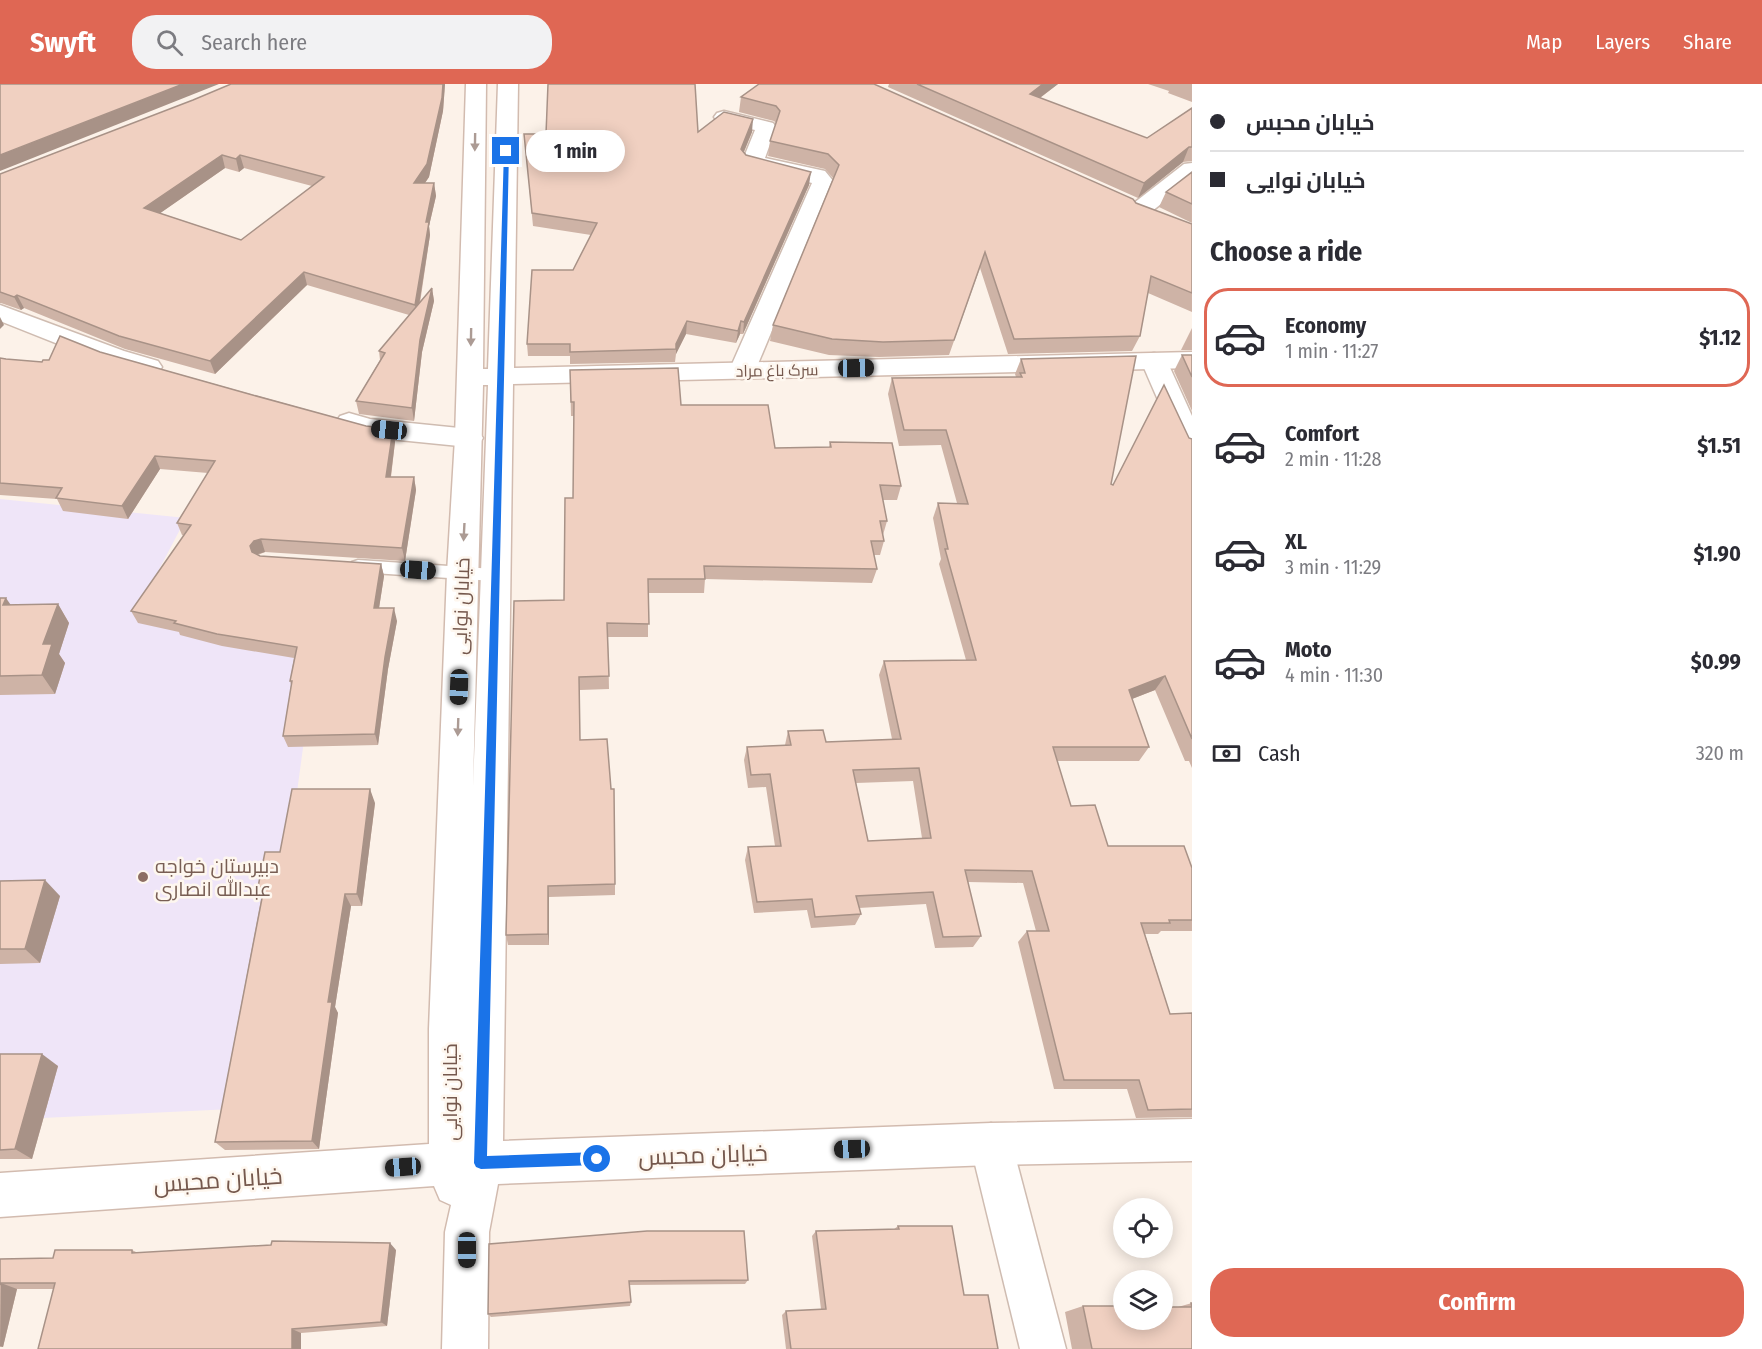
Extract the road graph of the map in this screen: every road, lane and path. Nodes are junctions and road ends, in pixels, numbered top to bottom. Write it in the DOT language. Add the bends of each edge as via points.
graph roads {
  1 [pos="476,84"];
  2 [pos="508,84"];
  3 [pos="724,117"];
  4 [pos="1192,169"];
  5 [pos="1116,201"];
  6 [pos="1138,211"];
  7 [pos="1160,220"];
  8 [pos="0,312"];
  9 [pos="1192,360"];
  10 [pos="1154,361"];
  11 [pos="742,371"];
  12 [pos="173,374"];
  13 [pos="501,376"];
  14 [pos="470,377"];
  15 [pos="323,415"];
  16 [pos="469,438"];
  17 [pos="1192,446"];
  18 [pos="346,566"];
  19 [pos="462,573"];
  20 [pos="494,575"];
  21 [pos="1192,1140"];
  22 [pos="991,1144"];
  23 [pos="465,1163"];
  24 [pos="0,1195"];
  25 [pos="465,1349"];
  26 [pos="1043,1349"];
  1 -- 14 [label="street, خیابان نوایی, one-way"];
  2 -- 13 [label="street, خیابان نوایی"];
  3 -- 11 [label="street" via="766,127 753,162 817,176 823,182"];
  4 -- 6 [label="street"];
  5 -- 6 [label="street"];
  6 -- 7 [label="street"];
  8 -- 12 [label="street" via="115,357"];
  9 -- 10 [label="street, سرک باغ مراد"];
  10 -- 11 [label="street, سرک باغ مراد"];
  10 -- 17 [label="street"];
  11 -- 13 [label="street, سرک باغ مراد"];
  13 -- 14 [label="street, سرک باغ مراد"];
  13 -- 20 [label="street, خیابان نوایی"];
  14 -- 16 [label="street, خیابان نوایی"];
  15 -- 16 [label="street" via="369,428"];
  16 -- 19 [label="street, خیابان نوایی, one-way"];
  18 -- 19 [label="lane"];
  19 -- 20 [label="lane"];
  19 -- 23 [label="street, خیابان نوایی, one-way" via="449,1029"];
  20 -- 23 [label="street, خیابان نوایی"];
  21 -- 22 [label="street, خیابان محبس"];
  22 -- 23 [label="street, خیابان محبس"];
  22 -- 26 [label="street"];
  23 -- 24 [label="street, خیابان محبس"];
  23 -- 25 [label="street"];
}
